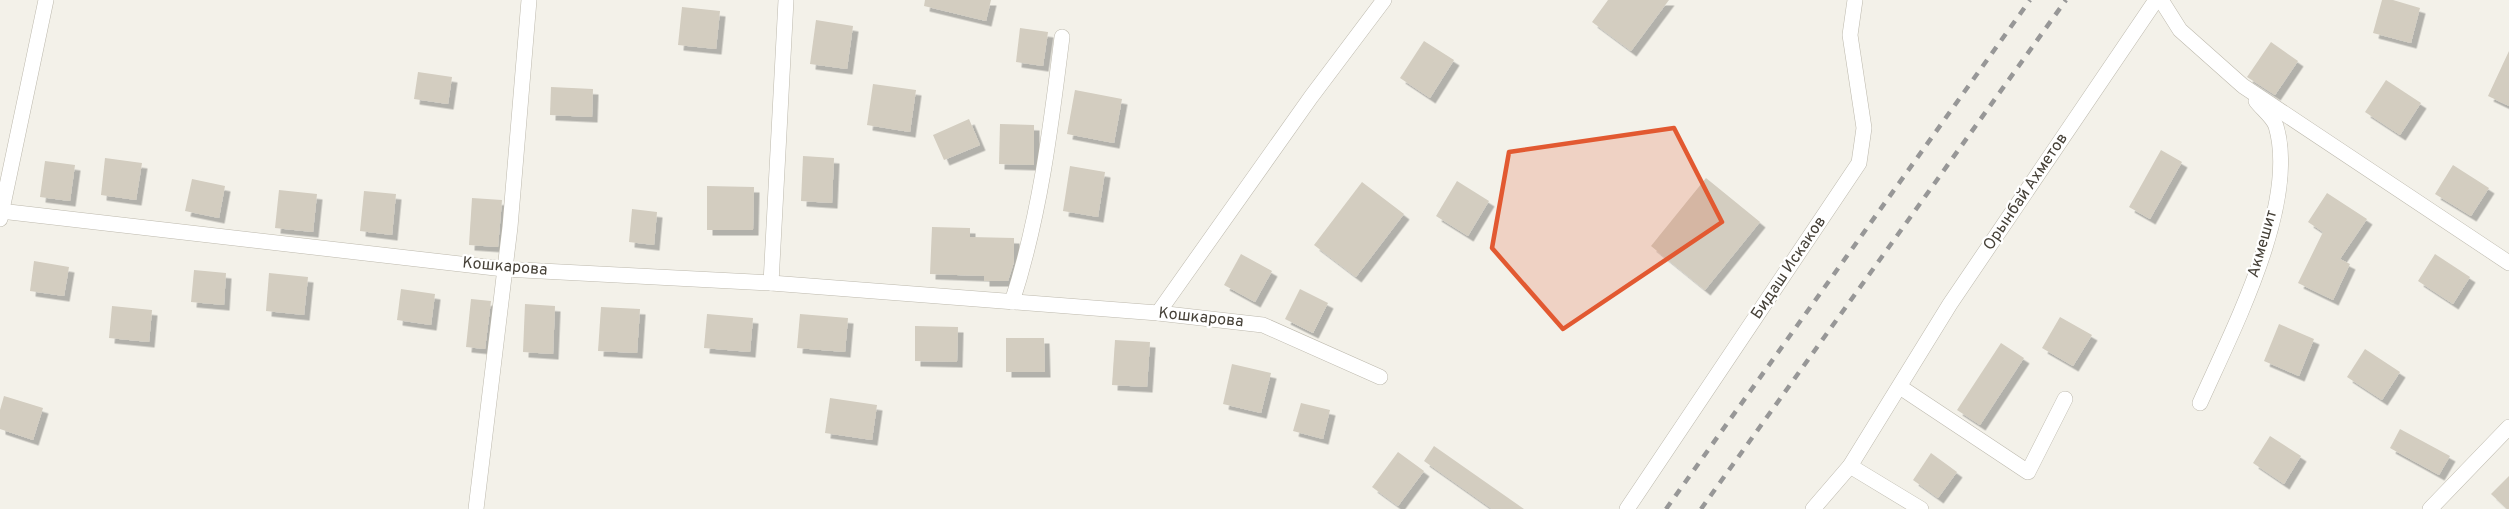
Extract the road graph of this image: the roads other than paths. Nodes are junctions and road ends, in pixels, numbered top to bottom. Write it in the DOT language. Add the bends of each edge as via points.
graph roads {
  1 [pos="46,0"];
  2 [pos="529,0"];
  3 [pos="786,0"];
  4 [pos="1384,0"];
  5 [pos="1855,0"];
  6 [pos="2156,0"];
  7 [pos="2161,0"];
  8 [pos="1062,37"];
  9 [pos="2243,86"];
  10 [pos="1,213"];
  11 [pos="2509,263"];
  12 [pos="504,269"];
  13 [pos="771,283"];
  14 [pos="1012,302"];
  15 [pos="1158,313"];
  16 [pos="1380,377"];
  17 [pos="1900,387"];
  18 [pos="2065,399"];
  19 [pos="2200,403"];
  20 [pos="2509,427"];
  21 [pos="1851,466"];
  22 [pos="1817,507"];
  23 [pos="476,509"];
  24 [pos="1627,509"];
  25 [pos="1921,509"];
  26 [pos="2430,509"];
  1 -- 10 [label="street"];
  2 -- 12 [label="street"];
  3 -- 13 [label="street"];
  4 -- 15 [label="street"];
  5 -- 24 [label="street, Бидаш Искаков" via="1850,35 1864,129 1859,163"];
  6 -- 17 [label="street, Орынбай Ахметов" via="1950,304"];
  7 -- 9 [label="street, Акмешит" via="2180,30"];
  8 -- 14 [label="street" via="1049,142 1027,256"];
  9 -- 11 [label="street, Акмешит"];
  9 -- 19 [label="street, Акмешит" via="2275,124 2282,162 2270,234 2246,302"];
  10 -- 12 [label="street, Кошкарова"];
  12 -- 13 [label="street, Кошкарова"];
  12 -- 23 [label="street"];
  13 -- 14 [label="street, Кошкарова"];
  14 -- 15 [label="street, Кошкарова"];
  15 -- 16 [label="street, Кошкарова" via="1263,325"];
  17 -- 18 [label="street" via="2028,472"];
  17 -- 21 [label="street, Орынбай Ахметов"];
  20 -- 26 [label="street"];
  21 -- 22 [label="street, Орынбай Ахметов"];
  21 -- 25 [label="street"];
}
